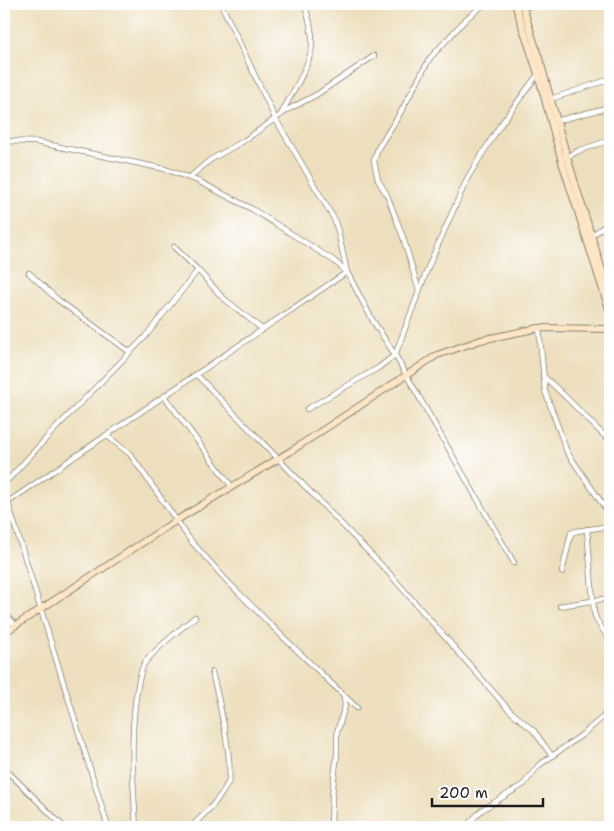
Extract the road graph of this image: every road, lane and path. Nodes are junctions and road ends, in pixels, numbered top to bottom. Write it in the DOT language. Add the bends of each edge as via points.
graph roads {
  1 [pos="221,4"];
  2 [pos="304,4"];
  3 [pos="485,4"];
  4 [pos="515,4"];
  5 [pos="538,4"];
  6 [pos="522,5"];
  7 [pos="374,56"];
  8 [pos="538,74"];
  9 [pos="610,79"];
  10 [pos="550,99"];
  11 [pos="610,107"];
  12 [pos="280,115"];
  13 [pos="275,118"];
  14 [pos="556,121"];
  15 [pos="610,140"];
  16 [pos="4,141"];
  17 [pos="564,159"];
  18 [pos="189,178"];
  19 [pos="610,221"];
  20 [pos="591,236"];
  21 [pos="174,247"];
  22 [pos="198,270"];
  23 [pos="346,272"];
  24 [pos="29,274"];
  25 [pos="419,292"];
  26 [pos="610,296"];
  27 [pos="610,312"];
  28 [pos="538,328"];
  29 [pos="262,329"];
  30 [pos="610,329"];
  31 [pos="130,352"];
  32 [pos="395,355"];
  33 [pos="196,374"];
  34 [pos="406,376"];
  35 [pos="543,376"];
  36 [pos="164,396"];
  37 [pos="307,409"];
  38 [pos="106,435"];
  39 [pos="610,441"];
  40 [pos="277,460"];
  41 [pos="4,484"];
  42 [pos="232,487"];
  43 [pos="4,490"];
  44 [pos="8,502"];
  45 [pos="610,515"];
  46 [pos="177,520"];
  47 [pos="610,526"];
  48 [pos="587,529"];
  49 [pos="514,563"];
  50 [pos="562,572"];
  51 [pos="610,598"];
  52 [pos="593,601"];
  53 [pos="560,606"];
  54 [pos="40,609"];
  55 [pos="4,612"];
  56 [pos="195,617"];
  57 [pos="15,625"];
  58 [pos="4,633"];
  59 [pos="610,641"];
  60 [pos="212,672"];
  61 [pos="344,696"];
  62 [pos="610,707"];
  63 [pos="357,708"];
  64 [pos="552,756"];
  65 [pos="4,768"];
  66 [pos="106,826"];
  67 [pos="64,827"];
  68 [pos="136,827"];
  69 [pos="191,827"];
  70 [pos="331,827"];
  71 [pos="465,827"];
  1 -- 13 [label="street"];
  2 -- 12 [label="street" via="310,20 312,48"];
  3 -- 25 [label="street" via="467,18 430,58 378,148 374,161 378,180 403,236"];
  4 -- 8 [label="street"];
  5 -- 6 [label="street"];
  6 -- 10 [label="street"];
  7 -- 12 [label="street"];
  8 -- 17 [label="street"];
  8 -- 25 [label="street" via="468,177"];
  9 -- 10 [label="street"];
  10 -- 14 [label="street"];
  11 -- 14 [label="street"];
  12 -- 13 [label="street"];
  13 -- 18 [label="street" via="210,160"];
  13 -- 23 [label="street" via="334,219"];
  14 -- 17 [label="street"];
  15 -- 17 [label="street"];
  16 -- 18 [label="street" via="36,142 165,169"];
  17 -- 20 [label="street"];
  17 -- 27 [label="street"];
  18 -- 23 [label="street" via="290,232 320,250"];
  19 -- 20 [label="street"];
  20 -- 26 [label="street"];
  21 -- 22 [label="street"];
  22 -- 29 [label="street" via="222,297"];
  22 -- 31 [label="street"];
  23 -- 29 [label="street"];
  23 -- 32 [label="street"];
  24 -- 31 [label="street" via="58,300"];
  25 -- 32 [label="street"];
  28 -- 30 [label="street"];
  28 -- 34 [label="street" via="457,347 437,355"];
  28 -- 35 [label="street"];
  29 -- 33 [label="street"];
  31 -- 41 [label="street"];
  32 -- 34 [label="street"];
  32 -- 37 [label="street"];
  33 -- 36 [label="street"];
  33 -- 40 [label="street"];
  34 -- 40 [label="street"];
  34 -- 49 [label="street"];
  35 -- 39 [label="street"];
  35 -- 45 [label="street" via="544,391 566,452"];
  36 -- 38 [label="street"];
  36 -- 42 [label="street"];
  38 -- 44 [label="street"];
  38 -- 46 [label="street" via="130,454"];
  40 -- 42 [label="street"];
  40 -- 64 [label="street" via="388,572 503,703 534,732"];
  42 -- 46 [label="street"];
  43 -- 44 [label="street"];
  44 -- 54 [label="street"];
  46 -- 54 [label="street"];
  46 -- 61 [label="street" via="191,541 228,582"];
  47 -- 48 [label="street"];
  48 -- 50 [label="street" via="571,533"];
  48 -- 52 [label="street"];
  51 -- 52 [label="street"];
  52 -- 53 [label="street"];
  52 -- 59 [label="street" via="596,619"];
  54 -- 57 [label="street"];
  54 -- 66 [label="street"];
  55 -- 57 [label="street"];
  56 -- 68 [label="street" via="145,663 139,679 133,719"];
  57 -- 58 [label="street"];
  60 -- 69 [label="street" via="222,713 229,781 217,801"];
  61 -- 63 [label="street"];
  61 -- 70 [label="street" via="345,706 337,732"];
  62 -- 64 [label="street" via="583,734"];
  64 -- 71 [label="street" via="538,766 524,784 482,810"];
  65 -- 67 [label="street"];
}
